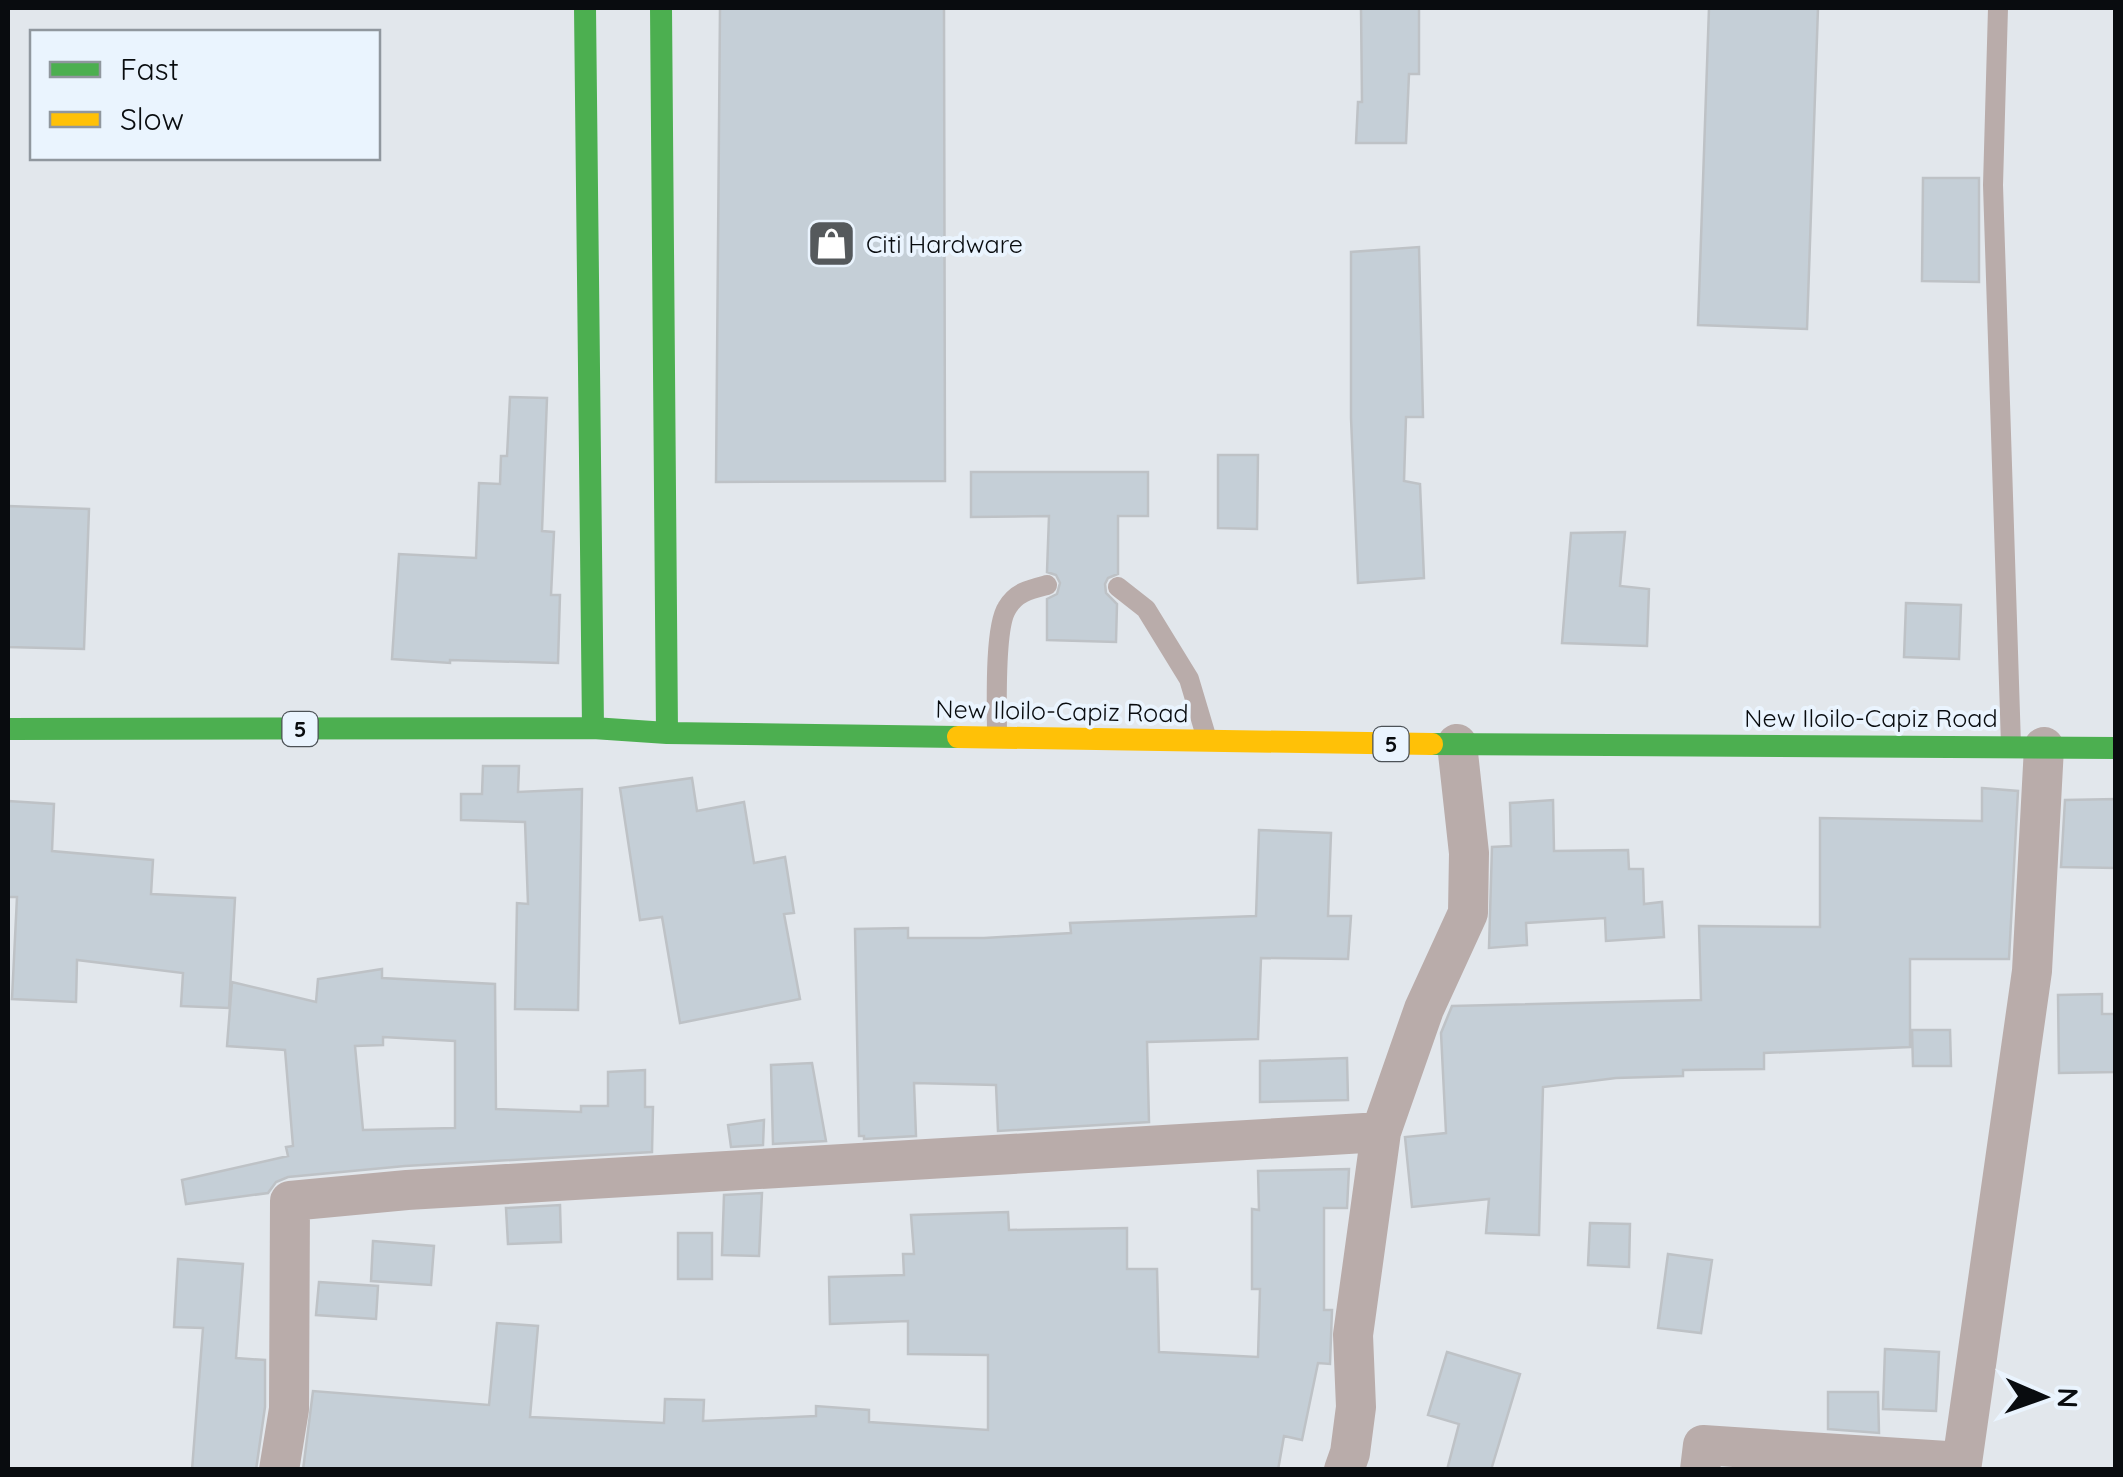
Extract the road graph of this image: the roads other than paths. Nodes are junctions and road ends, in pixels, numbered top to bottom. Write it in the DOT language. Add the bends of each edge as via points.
graph roads {
  1 [pos="585,8"];
  2 [pos="662,8"];
  3 [pos="1998,8"];
  4 [pos="1047,585"];
  5 [pos="1118,587"];
  6 [pos="8,728"];
  7 [pos="592,728"];
  8 [pos="667,733"];
  9 [pos="997,737"];
  10 [pos="1208,741"];
  11 [pos="1458,744"];
  12 [pos="2028,747"];
  13 [pos="2116,748"];
  14 [pos="1381,1132"];
  15 [pos="1961,1466"];
  16 [pos="280,1470"];
  17 [pos="1344,1470"];
  18 [pos="1700,1470"];
  1 -- 7 [label="main road"];
  2 -- 8 [label="main road"];
  3 -- 12 [label="lane" via="1993,185"];
  4 -- 9 [label="lane" via="1024,591 1005,610"];
  5 -- 10 [label="lane" via="1146,610 1189,678"];
  6 -- 7 [label="main road, New Iloilo-Capiz Road / 5"];
  7 -- 8 [label="main road, New Iloilo-Capiz Road / 5"];
  8 -- 9 [label="main road, New Iloilo-Capiz Road / 5"];
  9 -- 10 [label="main road, New Iloilo-Capiz Road / 5"];
  10 -- 11 [label="main road, New Iloilo-Capiz Road / 5"];
  11 -- 12 [label="main road, New Iloilo-Capiz Road / 5"];
  11 -- 14 [label="street" via="1468,913 1424,1008"];
  12 -- 13 [label="main road, New Iloilo-Capiz Road / 5"];
  12 -- 15 [label="street" via="2032,971"];
  14 -- 16 [label="street" via="290,1200 288,1410"];
  14 -- 17 [label="street" via="1353,1335 1356,1408"];
  15 -- 18 [label="street" via="1704,1445"];
}
